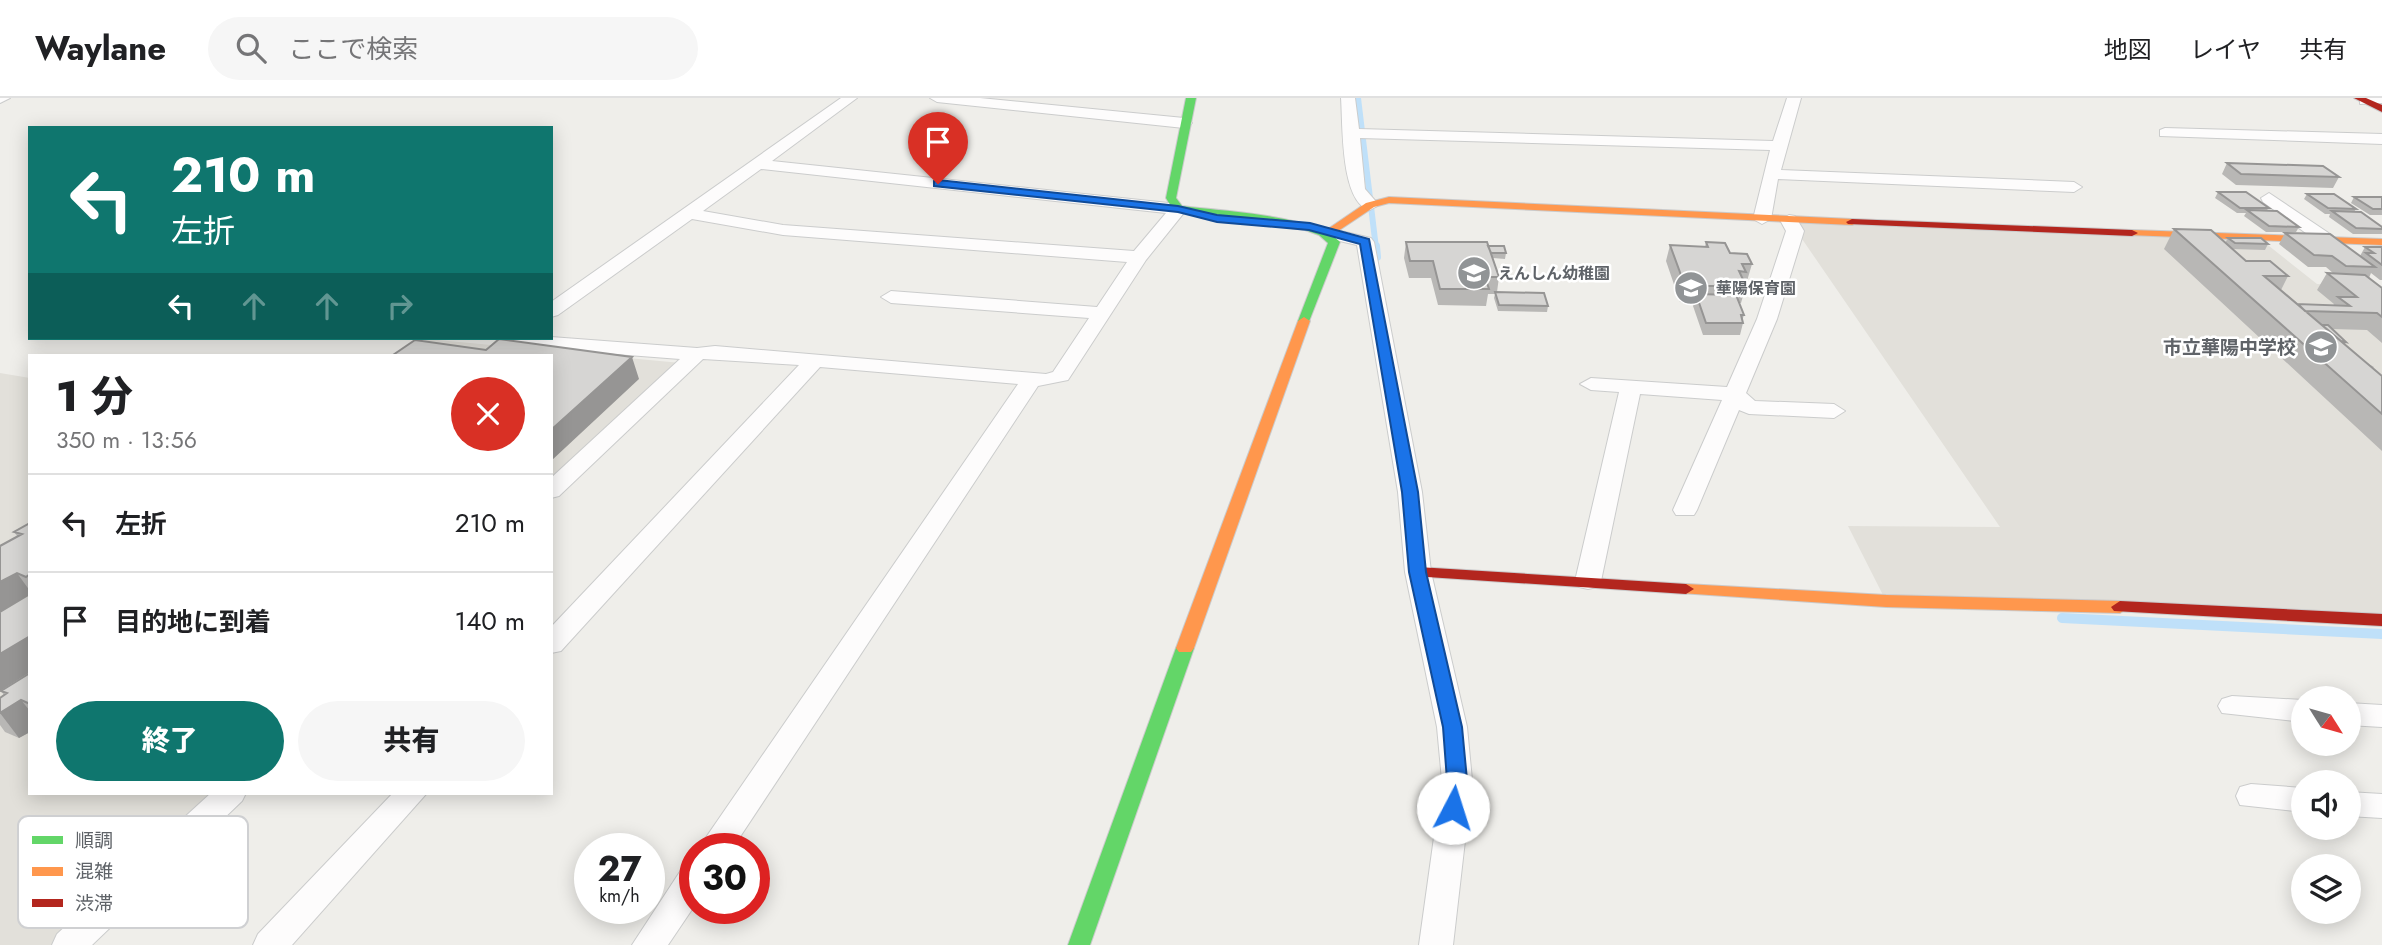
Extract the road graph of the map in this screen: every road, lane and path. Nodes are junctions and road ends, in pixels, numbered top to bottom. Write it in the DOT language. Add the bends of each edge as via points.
graph roads {
  1 [pos="849,98"];
  2 [pos="937,98"];
  3 [pos="1191,98"];
  4 [pos="1348,98"];
  5 [pos="1794,98"];
  6 [pos="2362,99"];
  7 [pos="2382,99"];
  8 [pos="2382,109"];
  9 [pos="1184,123"];
  10 [pos="1350,132"];
  11 [pos="2165,133"];
  12 [pos="2382,139"];
  13 [pos="1779,146"];
  14 [pos="757,164"];
  15 [pos="1771,173"];
  16 [pos="2074,187"];
  17 [pos="2269,198"];
  18 [pos="1370,205"];
  19 [pos="1178,209"];
  20 [pos="688,213"];
  21 [pos="1762,219"];
  22 [pos="1788,220"];
  23 [pos="1328,233"];
  24 [pos="2328,240"];
  25 [pos="2382,242"];
  26 [pos="1139,257"];
  27 [pos="891,297"];
  28 [pos="553,310"];
  29 [pos="1103,313"];
  30 [pos="511,340"];
  31 [pos="697,354"];
  32 [pos="814,361"];
  33 [pos="1031,380"];
  34 [pos="1591,384"];
  35 [pos="1631,387"];
  36 [pos="1735,394"];
  37 [pos="1834,411"];
  38 [pos="553,489"];
  39 [pos="1685,510"];
  40 [pos="1418,572"];
  41 [pos="1588,581"];
  42 [pos="2382,620"];
  43 [pos="553,642"];
  44 [pos="2232,706"];
  45 [pos="2291,710"];
  46 [pos="2361,715"];
  47 [pos="2382,716"];
  48 [pos="229,795"];
  49 [pos="410,795"];
  50 [pos="2251,796"];
  51 [pos="2291,799"];
  52 [pos="2361,805"];
  53 [pos="2382,806"];
  54 [pos="206,816"];
  55 [pos="725,833"];
  56 [pos="679,901"];
  57 [pos="87,928"];
  58 [pos="69,945"];
  59 [pos="270,945"];
  60 [pos="649,945"];
  61 [pos="1079,945"];
  62 [pos="1436,945"];
  1 -- 14 [label="street"];
  2 -- 9 [label="street"];
  3 -- 9 [label="street"];
  4 -- 10 [label="street"];
  5 -- 13 [label="street"];
  6 -- 7 [label="street"];
  6 -- 8 [label="street"];
  9 -- 19 [label="street" via="1171,187"];
  10 -- 13 [label="street"];
  10 -- 18 [label="street" via="1357,190"];
  11 -- 12 [label="street"];
  13 -- 15 [label="street"];
  14 -- 19 [label="street"];
  14 -- 20 [label="street"];
  15 -- 16 [label="street"];
  15 -- 21 [label="street"];
  17 -- 24 [label="street"];
  18 -- 21 [label="street" via="1389,200"];
  18 -- 23 [label="street"];
  19 -- 23 [label="street"];
  19 -- 26 [label="street"];
  20 -- 26 [label="street" via="783,230"];
  20 -- 28 [label="street"];
  21 -- 22 [label="street"];
  22 -- 24 [label="street"];
  22 -- 36 [label="street" via="1795,231 1767,319"];
  23 -- 40 [label="street" via="1365,242 1369,250 1371,288 1410,492"];
  23 -- 61 [label="street" via="1335,242 1262,431"];
  24 -- 25 [label="street"];
  26 -- 29 [label="street"];
  27 -- 29 [label="street"];
  29 -- 33 [label="street" via="1061,376"];
  30 -- 31 [label="street"];
  31 -- 32 [label="street"];
  31 -- 38 [label="street"];
  32 -- 33 [label="street"];
  32 -- 43 [label="street"];
  33 -- 55 [label="street"];
  34 -- 35 [label="street"];
  35 -- 36 [label="street"];
  35 -- 41 [label="street"];
  36 -- 37 [label="street" via="1749,407"];
  36 -- 39 [label="street"];
  40 -- 41 [label="street"];
  40 -- 62 [label="street" via="1452,727 1457,780"];
  41 -- 42 [label="street" via="1886,601 2211,609"];
  44 -- 45 [label="street"];
  46 -- 47 [label="street"];
  48 -- 54 [label="street"];
  49 -- 59 [label="street"];
  50 -- 51 [label="street"];
  52 -- 53 [label="street"];
  56 -- 60 [label="street"];
  57 -- 58 [label="street"];
}
